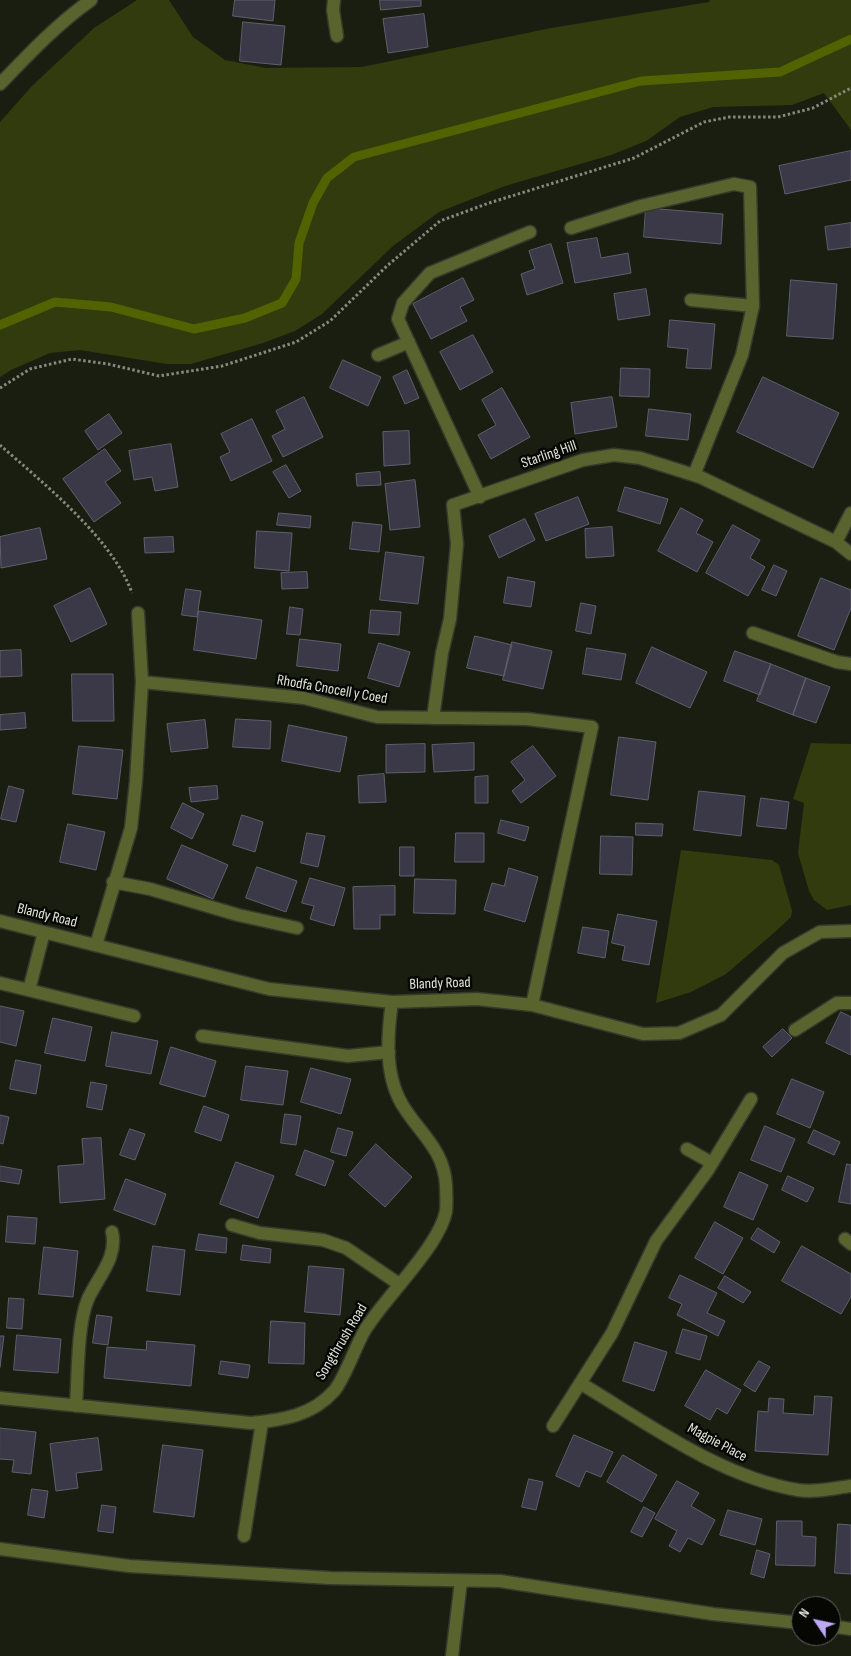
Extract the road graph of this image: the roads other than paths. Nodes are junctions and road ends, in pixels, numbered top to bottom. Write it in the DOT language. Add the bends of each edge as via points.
graph roads {
  1 [pos="91,0"];
  2 [pos="334,0"];
  3 [pos="337,36"];
  4 [pos="0,84"];
  5 [pos="570,228"];
  6 [pos="530,232"];
  7 [pos="692,300"];
  8 [pos="752,306"];
  9 [pos="409,342"];
  10 [pos="378,355"];
  11 [pos="694,475"];
  12 [pos="480,497"];
  13 [pos="851,513"];
  14 [pos="836,542"];
  15 [pos="851,554"];
  16 [pos="138,613"];
  17 [pos="752,633"];
  18 [pos="851,664"];
  19 [pos="142,682"];
  20 [pos="433,718"];
  21 [pos="113,882"];
  22 [pos="0,921"];
  23 [pos="297,928"];
  24 [pos="851,931"];
  25 [pos="44,932"];
  26 [pos="96,945"];
  27 [pos="0,983"];
  28 [pos="29,990"];
  29 [pos="392,1002"];
  30 [pos="851,1003"];
  31 [pos="532,1006"];
  32 [pos="134,1016"];
  33 [pos="795,1030"];
  34 [pos="202,1036"];
  35 [pos="389,1052"];
  36 [pos="752,1099"];
  37 [pos="686,1149"];
  38 [pos="712,1163"];
  39 [pos="232,1225"];
  40 [pos="112,1232"];
  41 [pos="399,1284"];
  42 [pos="580,1383"];
  43 [pos="0,1398"];
  44 [pos="76,1406"];
  45 [pos="262,1422"];
  46 [pos="554,1426"];
  47 [pos="851,1486"];
  48 [pos="244,1536"];
  49 [pos="0,1549"];
  50 [pos="461,1581"];
  51 [pos="791,1622"];
  52 [pos="452,1656"];
  1 -- 4 [label="street" via="36,46"];
  2 -- 3 [label="street" via="332,10"];
  5 -- 8 [label="street" via="641,206 734,184 750,187"];
  6 -- 9 [label="street" via="430,273 403,303 398,319"];
  7 -- 8 [label="street"];
  8 -- 11 [label="street" via="742,355"];
  9 -- 10 [label="street"];
  9 -- 12 [label="street"];
  11 -- 12 [label="street, Starling Hill" via="640,458 614,455 583,460"];
  11 -- 14 [label="street, Starling Hill"];
  12 -- 20 [label="street, Starling Hill" via="453,505 457,544 450,618"];
  13 -- 14 [label="street"];
  14 -- 15 [label="street, Starling Hill"];
  16 -- 19 [label="street"];
  17 -- 18 [label="street"];
  19 -- 20 [label="street, Rhodfa Cnocell y Coed" via="304,698 376,717"];
  19 -- 21 [label="street" via="131,828"];
  20 -- 31 [label="street, Rhodfa Cnocell y Coed" via="527,719 592,727"];
  21 -- 23 [label="street"];
  21 -- 26 [label="street"];
  22 -- 25 [label="street, Blandy Road"];
  24 -- 31 [label="street, Blandy Road" via="820,932 784,953 721,1016 679,1033 643,1034"];
  25 -- 26 [label="street, Blandy Road"];
  25 -- 28 [label="street"];
  26 -- 29 [label="street, Blandy Road" via="269,989"];
  27 -- 28 [label="street"];
  28 -- 32 [label="street"];
  29 -- 31 [label="street, Blandy Road" via="477,999"];
  29 -- 35 [label="street, Songthrush Road" via="387,1040"];
  30 -- 33 [label="street" via="837,1004"];
  34 -- 35 [label="street" via="348,1056"];
  35 -- 41 [label="street, Songthrush Road" via="392,1079 404,1109 427,1135 440,1158 446,1182 446,1212 432,1241"];
  36 -- 38 [label="street"];
  37 -- 38 [label="street"];
  38 -- 42 [label="street" via="656,1241 612,1333"];
  39 -- 41 [label="street" via="260,1234 323,1240 346,1248"];
  40 -- 44 [label="street" via="115,1244 88,1300 83,1318"];
  41 -- 45 [label="street, Songthrush Road" via="365,1329 335,1390 308,1411 284,1420"];
  42 -- 46 [label="street"];
  42 -- 47 [label="street, Magpie Place" via="749,1478 800,1491"];
  43 -- 44 [label="street, Songthrush Road"];
  44 -- 45 [label="street, Songthrush Road"];
  45 -- 48 [label="street"];
  49 -- 50 [label="street" via="130,1566 330,1578"];
  50 -- 51 [label="street" via="500,1582 713,1614"];
  50 -- 52 [label="street"];
}
